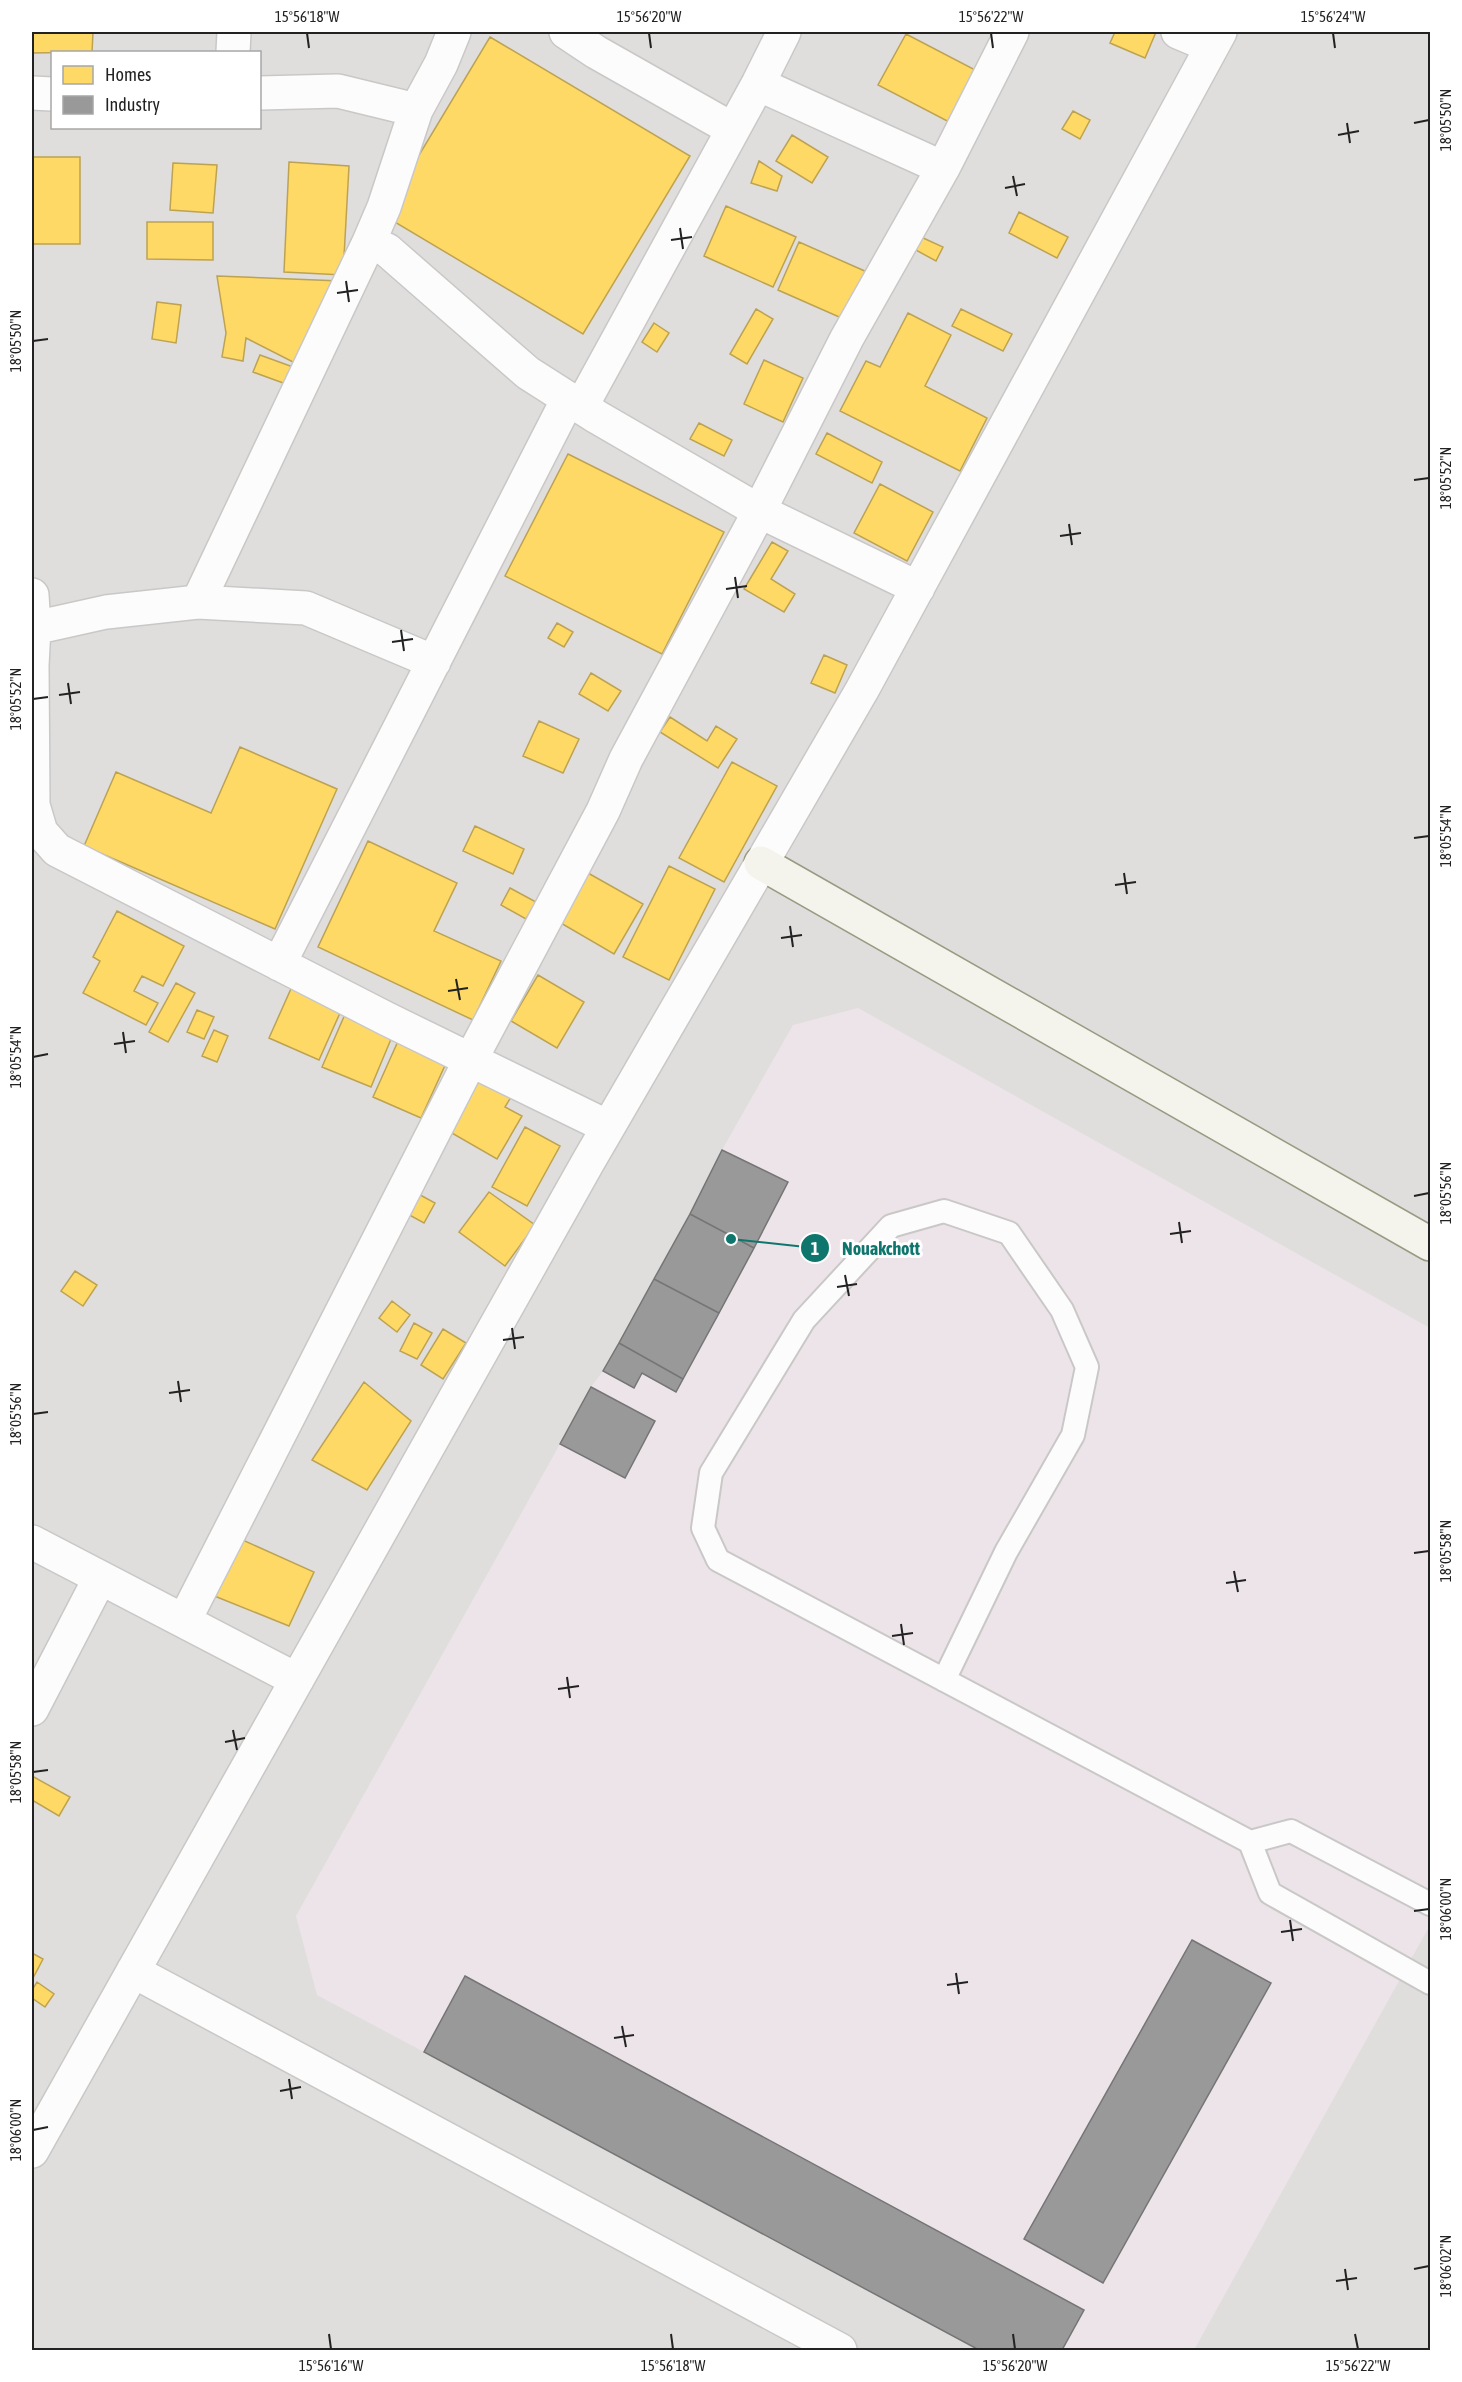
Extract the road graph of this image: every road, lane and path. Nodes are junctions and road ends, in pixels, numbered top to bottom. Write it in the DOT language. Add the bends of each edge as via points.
graph roads {
  1 [pos="234,32"];
  2 [pos="454,32"];
  3 [pos="566,32"];
  4 [pos="784,32"];
  5 [pos="1012,32"];
  6 [pos="1178,32"];
  7 [pos="1215,39"];
  8 [pos="233,51"];
  9 [pos="758,84"];
  10 [pos="32,93"];
  11 [pos="261,93"];
  12 [pos="51,94"];
  13 [pos="416,110"];
  14 [pos="732,129"];
  15 [pos="943,168"];
  16 [pos="369,242"];
  17 [pos="575,403"];
  18 [pos="759,511"];
  19 [pos="918,588"];
  20 [pos="32,595"];
  21 [pos="198,602"];
  22 [pos="33,628"];
  23 [pos="434,662"];
  24 [pos="32,807"];
  25 [pos="761,863"];
  26 [pos="279,964"];
  27 [pos="471,1059"];
  28 [pos="608,1127"];
  29 [pos="1431,1244"];
  30 [pos="32,1542"];
  31 [pos="100,1578"];
  32 [pos="184,1621"];
  33 [pos="297,1680"];
  34 [pos="944,1680"];
  35 [pos="32,1709"];
  36 [pos="1250,1842"];
  37 [pos="1431,1904"];
  38 [pos="133,1971"];
  39 [pos="1431,1983"];
  40 [pos="32,2151"];
  41 [pos="840,2350"];
  1 -- 8 [label="street"];
  2 -- 13 [label="street"];
  3 -- 14 [label="street"];
  4 -- 9 [label="street"];
  5 -- 15 [label="street"];
  6 -- 7 [label="street"];
  7 -- 19 [label="street"];
  9 -- 14 [label="street"];
  9 -- 15 [label="street"];
  10 -- 12 [label="street"];
  11 -- 13 [label="street" via="338,91"];
  13 -- 16 [label="street"];
  14 -- 17 [label="street"];
  15 -- 18 [label="street" via="847,338"];
  16 -- 17 [label="street" via="387,250 528,373"];
  16 -- 21 [label="street"];
  17 -- 18 [label="street"];
  17 -- 23 [label="street"];
  18 -- 19 [label="street"];
  18 -- 27 [label="street"];
  19 -- 25 [label="street"];
  20 -- 22 [label="street"];
  21 -- 22 [label="street" via="106,612"];
  21 -- 23 [label="street" via="306,608"];
  22 -- 24 [label="street"];
  23 -- 26 [label="street"];
  24 -- 26 [label="street" via="41,832 57,850"];
  25 -- 28 [label="street"];
  25 -- 29 [label="street"];
  26 -- 27 [label="street"];
  27 -- 28 [label="street"];
  27 -- 32 [label="street"];
  28 -- 33 [label="street"];
  30 -- 31 [label="street"];
  31 -- 32 [label="street"];
  31 -- 35 [label="street"];
  32 -- 33 [label="street"];
  33 -- 38 [label="street"];
  34 -- 34 [label="lane" via="718,1560 703,1528 711,1473 804,1320 891,1226 944,1211 1009,1233 1062,1310 1087,1367 1073,1435 1006,1552"];
  34 -- 36 [label="lane"];
  36 -- 37 [label="lane" via="1291,1831"];
  36 -- 39 [label="lane" via="1270,1893"];
  38 -- 40 [label="street"];
  38 -- 41 [label="street"];
}
